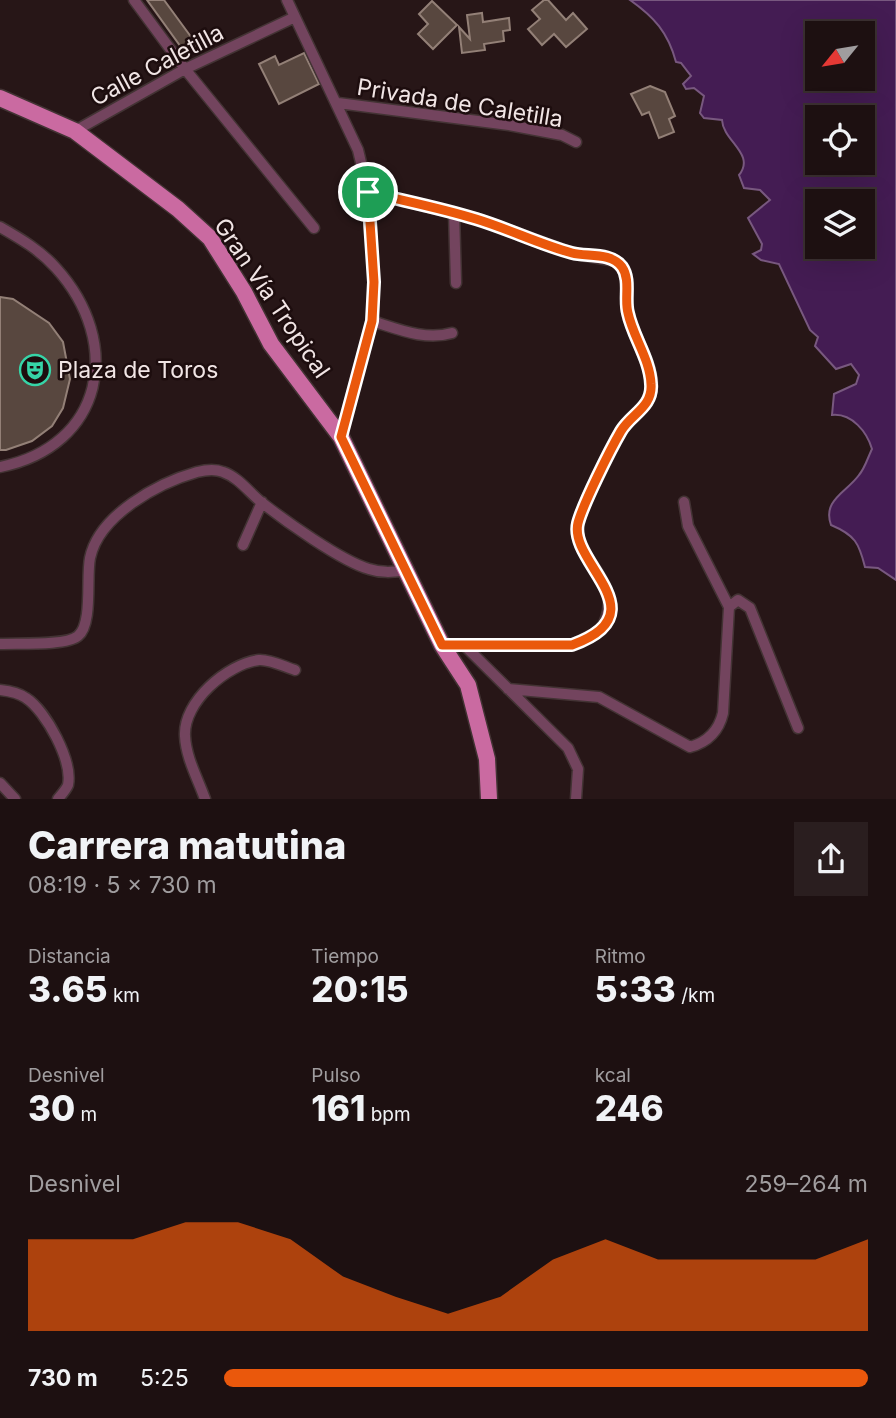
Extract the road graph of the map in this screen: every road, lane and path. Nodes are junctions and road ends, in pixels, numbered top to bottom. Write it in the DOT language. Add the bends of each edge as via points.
graph roads {
  1 [pos="134,0"];
  2 [pos="287,0"];
  3 [pos="295,16"];
  4 [pos="185,69"];
  5 [pos="0,97"];
  6 [pos="338,103"];
  7 [pos="75,131"];
  8 [pos="576,142"];
  9 [pos="368,192"];
  10 [pos="454,212"];
  11 [pos="0,227"];
  12 [pos="314,228"];
  13 [pos="456,283"];
  14 [pos="372,321"];
  15 [pos="452,333"];
  16 [pos="341,437"];
  17 [pos="0,467"];
  18 [pos="262,502"];
  19 [pos="684,502"];
  20 [pos="243,545"];
  21 [pos="405,571"];
  22 [pos="729,607"];
  23 [pos="0,644"];
  24 [pos="442,645"];
  25 [pos="465,646"];
  26 [pos="295,670"];
  27 [pos="508,689"];
  28 [pos="0,690"];
  29 [pos="798,728"];
  30 [pos="0,783"];
  31 [pos="15,799"];
  32 [pos="58,799"];
  33 [pos="205,799"];
  34 [pos="489,799"];
  35 [pos="576,799"];
  1 -- 4 [label="street"];
  2 -- 3 [label="street"];
  3 -- 4 [label="street, Calle Caletilla"];
  3 -- 6 [label="street"];
  4 -- 7 [label="street, Calle Caletilla"];
  4 -- 12 [label="street"];
  5 -- 7 [label="main road, Gran Vía Tropical"];
  6 -- 8 [label="street, Privada de Caletilla" via="509,125"];
  6 -- 9 [label="street" via="358,150"];
  7 -- 16 [label="main road, Gran Vía Tropical" via="210,238 271,344"];
  9 -- 10 [label="street"];
  9 -- 14 [label="street"];
  10 -- 13 [label="street"];
  10 -- 25 [label="street" via="575,254 616,261 626,276 628,315 652,388 642,409 621,429 578,523 581,543 608,592 610,607 600,631 572,645"];
  11 -- 17 [label="street" via="38,250 76,295 95,344 97,366 95,389 74,427 41,452"];
  14 -- 15 [label="street" via="423,336"];
  14 -- 16 [label="street"];
  16 -- 21 [label="main road, Gran Vía Tropical"];
  18 -- 20 [label="street"];
  18 -- 21 [label="street" via="350,561 384,573"];
  18 -- 23 [label="street" via="222,471 198,472 124,508 93,545 86,623 80,635 67,641"];
  19 -- 22 [label="street" via="688,526"];
  21 -- 24 [label="main road, Gran Vía Tropical"];
  22 -- 27 [label="street" via="723,713 720,725 699,745 682,744 599,697"];
  22 -- 29 [label="street" via="738,600 750,608"];
  24 -- 25 [label="street"];
  24 -- 34 [label="main road, Gran Vía Tropical" via="468,685 475,707 487,759"];
  25 -- 27 [label="street"];
  26 -- 33 [label="street" via="262,659 247,663 202,692 193,704 185,736"];
  27 -- 35 [label="street" via="568,748 578,769"];
  28 -- 32 [label="street" via="34,705 60,744 68,785"];
  30 -- 31 [label="street"];
}
